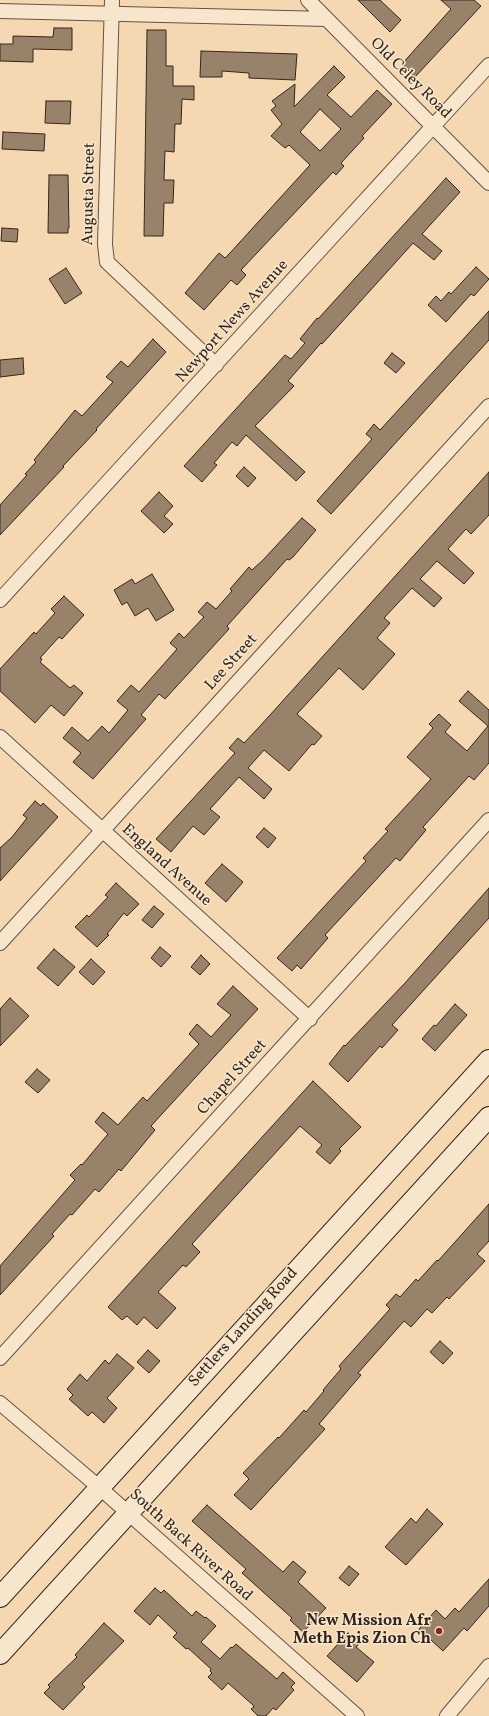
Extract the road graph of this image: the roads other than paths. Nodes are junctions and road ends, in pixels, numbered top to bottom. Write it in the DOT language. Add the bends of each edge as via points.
graph roads {
  1 [pos="112,0"];
  2 [pos="308,0"];
  3 [pos="0,11"];
  4 [pos="111,15"];
  5 [pos="326,19"];
  6 [pos="489,65"];
  7 [pos="433,126"];
  8 [pos="489,183"];
  9 [pos="216,365"];
  10 [pos="489,406"];
  11 [pos="0,600"];
  12 [pos="0,737"];
  13 [pos="489,820"];
  14 [pos="102,831"];
  15 [pos="0,944"];
  16 [pos="310,1019"];
  17 [pos="489,1060"];
  18 [pos="489,1117"];
  19 [pos="0,1358"];
  20 [pos="0,1403"];
  21 [pos="100,1488"];
  22 [pos="128,1513"];
  23 [pos="0,1597"];
  24 [pos="0,1654"];
  25 [pos="489,1666"];
  26 [pos="357,1716"];
  27 [pos="447,1716"];
  1 -- 4 [label="street, Augusta Street"];
  2 -- 5 [label="street, Old Celey Road"];
  3 -- 4 [label="street"];
  4 -- 5 [label="street"];
  4 -- 9 [label="street, Augusta Street" via="105,244 107,262"];
  5 -- 7 [label="street, Old Celey Road"];
  6 -- 7 [label="street, Newport News Avenue"];
  7 -- 8 [label="street, Old Celey Road"];
  7 -- 9 [label="street, Newport News Avenue"];
  9 -- 11 [label="street, Newport News Avenue"];
  10 -- 14 [label="street, Lee Street"];
  12 -- 14 [label="street, England Avenue"];
  13 -- 16 [label="street, Chapel Street"];
  14 -- 15 [label="street, Lee Street"];
  14 -- 16 [label="street, England Avenue"];
  16 -- 19 [label="street, Chapel Street"];
  17 -- 21 [label="main road, Settlers Landing Road"];
  18 -- 22 [label="main road"];
  20 -- 21 [label="street, South Back River Road"];
  21 -- 22 [label="street, South Back River Road"];
  21 -- 23 [label="main road, Settlers Landing Road"];
  22 -- 24 [label="main road"];
  22 -- 26 [label="street, South Back River Road"];
  25 -- 27 [label="street"];
}
